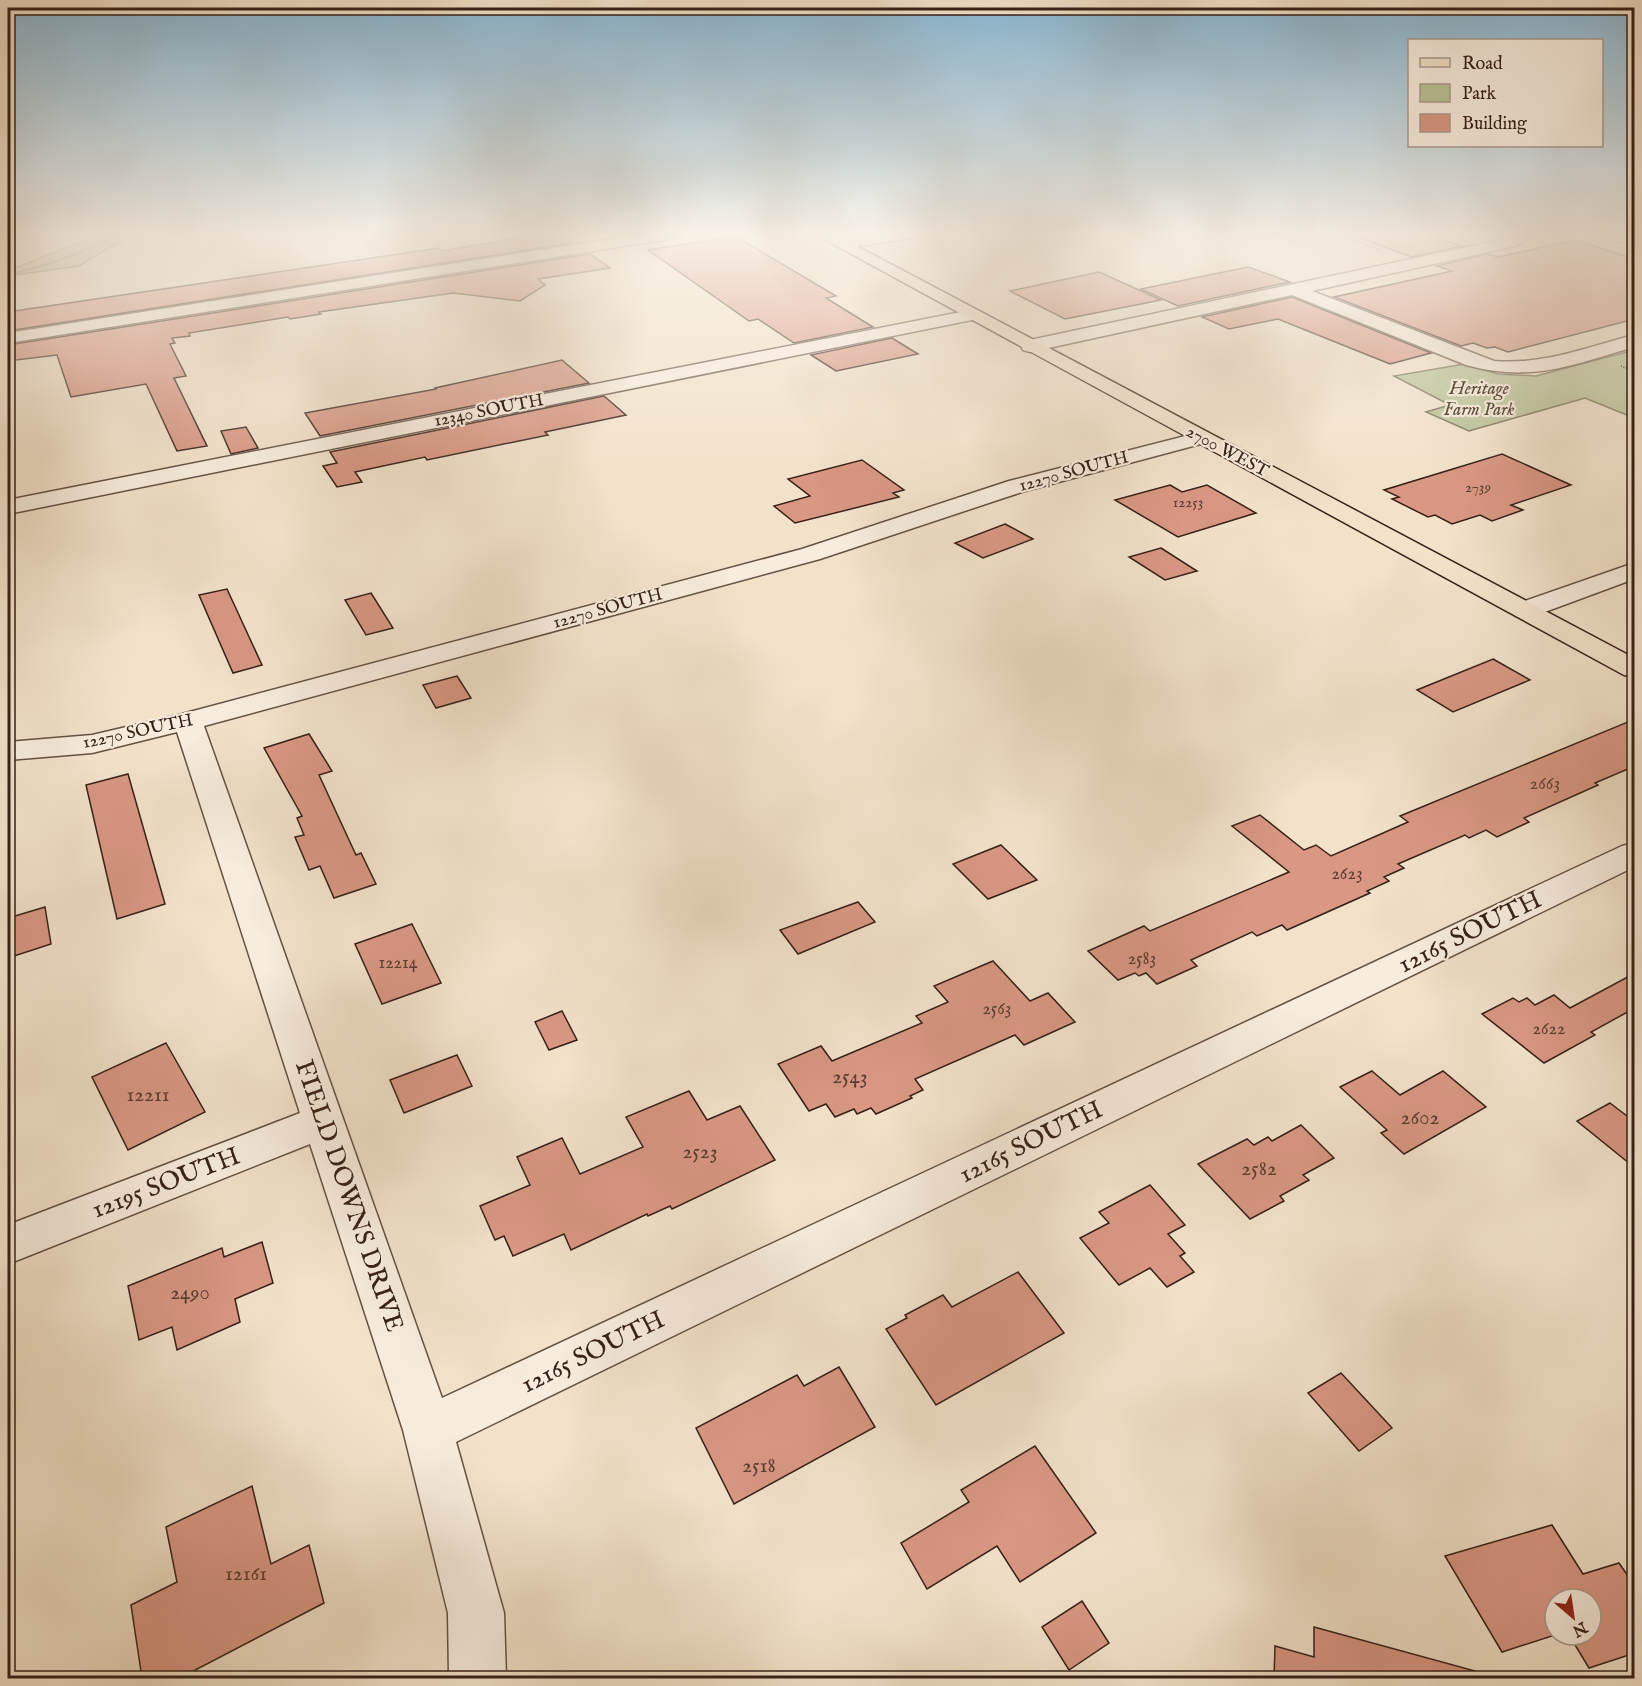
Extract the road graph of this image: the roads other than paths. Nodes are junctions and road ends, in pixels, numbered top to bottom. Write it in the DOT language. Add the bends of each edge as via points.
graph roads {
  1 [pos="175,312"];
  2 [pos="965,312"];
  3 [pos="1188,312"];
  4 [pos="1350,312"];
  5 [pos="971,315"];
  6 [pos="8,338"];
  7 [pos="1635,341"];
  8 [pos="1030,346"];
  9 [pos="1201,438"];
  10 [pos="8,507"];
  11 [pos="1635,571"];
  12 [pos="1525,610"];
  13 [pos="1635,669"];
  14 [pos="188,721"];
  15 [pos="8,751"];
  16 [pos="1635,854"];
  17 [pos="324,1121"];
  18 [pos="8,1245"];
  19 [pos="428,1430"];
  20 [pos="477,1678"];
  1 -- 6 [label="street"];
  2 -- 5 [label="main road, 2700 WEST"];
  3 -- 8 [label="street"];
  4 -- 7 [label="street" via="1502,369 1531,369"];
  5 -- 8 [label="main road, 2700 WEST"];
  5 -- 10 [label="street, 12340 SOUTH"];
  8 -- 9 [label="main road, 2700 WEST"];
  9 -- 12 [label="main road, 2700 WEST"];
  9 -- 14 [label="street, 12270 SOUTH" via="1017,486 811,554"];
  11 -- 12 [label="street"];
  12 -- 13 [label="main road, 2700 WEST"];
  14 -- 15 [label="street, 12270 SOUTH" via="92,744"];
  14 -- 17 [label="street, FIELD DOWNS DRIVE"];
  16 -- 19 [label="street, 12165 SOUTH"];
  17 -- 18 [label="street, 12195 SOUTH"];
  17 -- 19 [label="street, FIELD DOWNS DRIVE"];
  19 -- 20 [label="street, FIELD DOWNS DRIVE" via="476,1613"];
}
